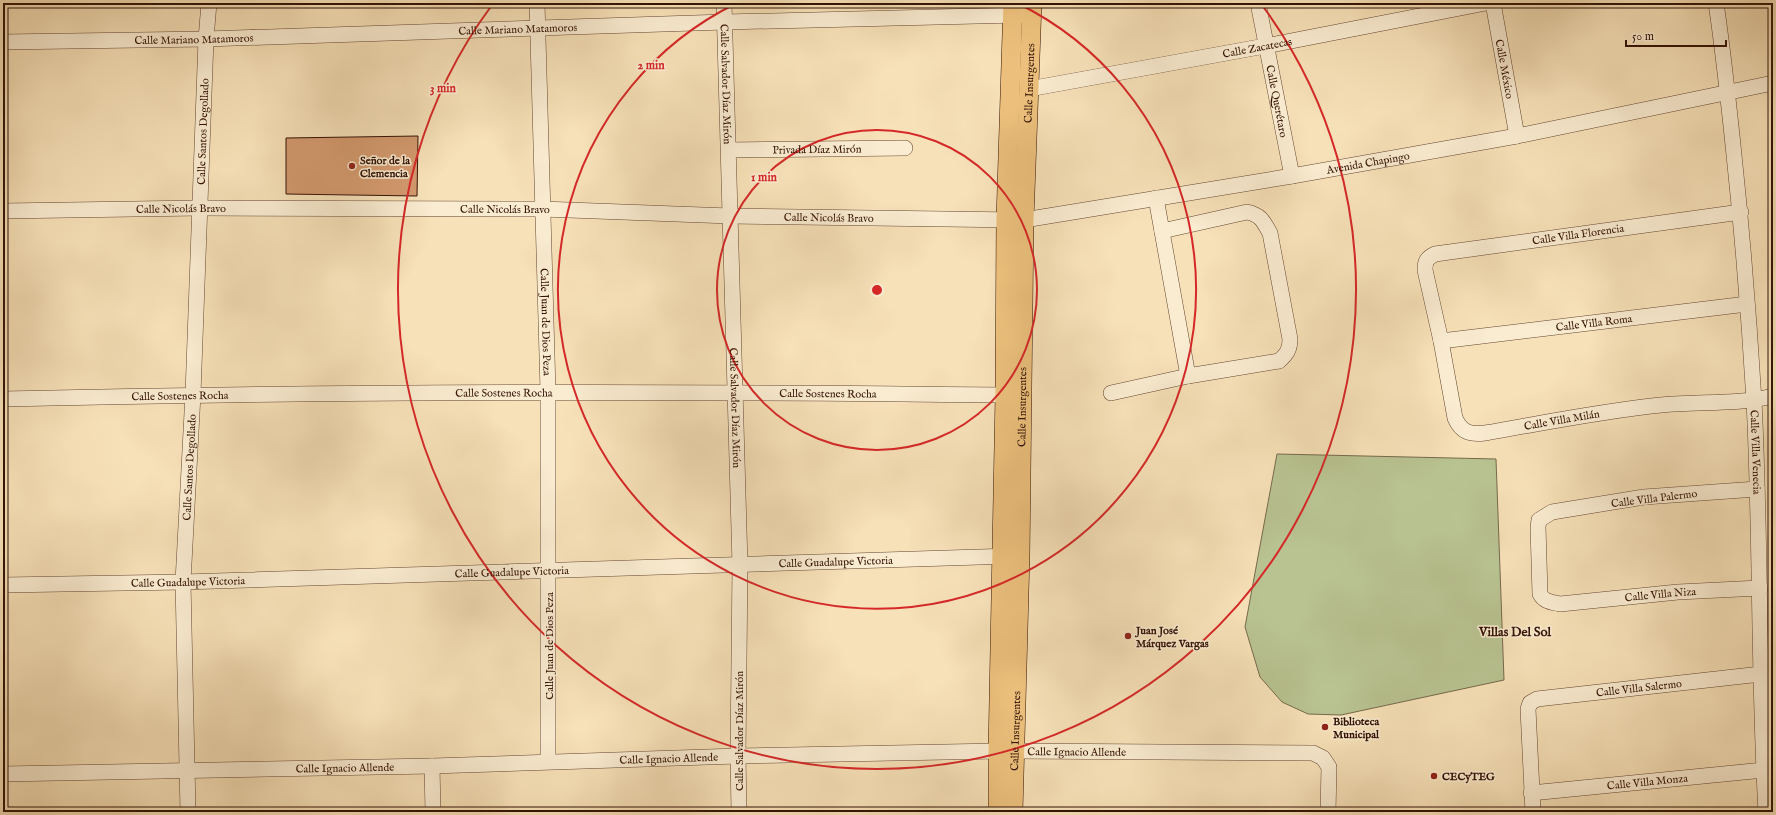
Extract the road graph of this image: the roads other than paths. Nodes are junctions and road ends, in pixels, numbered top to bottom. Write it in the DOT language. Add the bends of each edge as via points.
graph roads {
  1 [pos="209,3"];
  2 [pos="538,3"];
  3 [pos="724,3"];
  4 [pos="1258,3"];
  5 [pos="1486,3"];
  6 [pos="1493,3"];
  7 [pos="1716,3"];
  8 [pos="1023,9"];
  9 [pos="725,22"];
  10 [pos="538,29"];
  11 [pos="206,39"];
  12 [pos="3,42"];
  13 [pos="1265,46"];
  14 [pos="1773,84"];
  15 [pos="1029,89"];
  16 [pos="1728,92"];
  17 [pos="1517,136"];
  18 [pos="905,148"];
  19 [pos="729,150"];
  20 [pos="1292,176"];
  21 [pos="1156,198"];
  22 [pos="199,208"];
  23 [pos="542,209"];
  24 [pos="3,211"];
  25 [pos="1741,212"];
  26 [pos="730,216"];
  27 [pos="1015,220"];
  28 [pos="1162,230"];
  29 [pos="1425,270"];
  30 [pos="1747,304"];
  31 [pos="1441,341"];
  32 [pos="1188,376"];
  33 [pos="548,391"];
  34 [pos="736,392"];
  35 [pos="1112,393"];
  36 [pos="193,394"];
  37 [pos="1005,395"];
  38 [pos="1773,396"];
  39 [pos="3,399"];
  40 [pos="1754,401"];
  41 [pos="1757,489"];
  42 [pos="1011,556"];
  43 [pos="740,564"];
  44 [pos="549,570"];
  45 [pos="183,582"];
  46 [pos="3,585"];
  47 [pos="1760,588"];
  48 [pos="1560,604"];
  49 [pos="1761,674"];
  50 [pos="1006,751"];
  51 [pos="738,756"];
  52 [pos="548,761"];
  53 [pos="432,766"];
  54 [pos="186,770"];
  55 [pos="1764,770"];
  56 [pos="3,774"];
  57 [pos="1531,793"];
  58 [pos="188,812"];
  59 [pos="433,812"];
  60 [pos="739,812"];
  61 [pos="998,812"];
  62 [pos="1013,812"];
  63 [pos="1328,812"];
  64 [pos="1533,812"];
  65 [pos="1766,812"];
  1 -- 11 [label="street, Calle Santos Degollado"];
  2 -- 10 [label="street, Calle Juan de Dios Peza"];
  3 -- 9 [label="street, Calle Salvador Díaz Mirón"];
  4 -- 13 [label="street, Calle Querétaro"];
  5 -- 13 [label="street, Calle Zacatecas"];
  6 -- 17 [label="street, Calle México"];
  7 -- 16 [label="street, Calle Villa Venecia"];
  8 -- 9 [label="street, Calle Mariano Matamoros"];
  8 -- 15 [label="main road, Calle Insurgentes"];
  8 -- 27 [label="main road, Calle Insurgentes"];
  9 -- 10 [label="street, Calle Mariano Matamoros"];
  9 -- 19 [label="street, Calle Salvador Díaz Mirón"];
  10 -- 11 [label="street, Calle Mariano Matamoros"];
  10 -- 23 [label="street, Calle Juan de Dios Peza"];
  11 -- 12 [label="street, Calle Mariano Matamoros"];
  11 -- 22 [label="street, Calle Santos Degollado"];
  13 -- 15 [label="street, Calle Zacatecas"];
  13 -- 20 [label="street, Calle Querétaro"];
  14 -- 16 [label="street, Avenida Chapingo"];
  15 -- 27 [label="main road, Calle Insurgentes"];
  16 -- 17 [label="street, Avenida Chapingo"];
  16 -- 25 [label="street, Calle Villa Venecia"];
  17 -- 20 [label="street, Avenida Chapingo"];
  18 -- 19 [label="street, Privada Díaz Mirón"];
  19 -- 26 [label="street, Calle Salvador Díaz Mirón"];
  20 -- 21 [label="street, Avenida Chapingo"];
  21 -- 27 [label="street, Avenida Chapingo"];
  21 -- 28 [label="street"];
  22 -- 23 [label="street, Calle Nicolás Bravo"];
  22 -- 24 [label="street, Calle Nicolás Bravo"];
  22 -- 36 [label="street, Calle Santos Degollado"];
  23 -- 26 [label="street, Calle Nicolás Bravo"];
  23 -- 33 [label="street, Calle Juan de Dios Peza"];
  25 -- 29 [label="street, Calle Villa Florencia" via="1435,254 1428,258"];
  25 -- 30 [label="street, Calle Villa Venecia"];
  26 -- 27 [label="street, Calle Nicolás Bravo"];
  26 -- 34 [label="street, Calle Salvador Díaz Mirón"];
  27 -- 37 [label="main road, Calle Insurgentes"];
  27 -- 42 [label="main road, Calle Insurgentes"];
  28 -- 32 [label="street"];
  28 -- 32 [label="street" via="1247,212 1256,214 1270,233 1290,339 1290,348 1286,356 1279,361"];
  29 -- 31 [label="street, Calle Villa Milán"];
  30 -- 31 [label="street, Calle Villa Roma"];
  30 -- 40 [label="street, Calle Villa Venecia"];
  31 -- 40 [label="street, Calle Villa Milán" via="1455,418 1458,426 1474,434 1637,408 1681,403"];
  32 -- 35 [label="street"];
  33 -- 34 [label="street, Calle Sostenes Rocha"];
  33 -- 36 [label="street, Calle Sostenes Rocha"];
  33 -- 44 [label="street, Calle Juan de Dios Peza"];
  34 -- 37 [label="street, Calle Sostenes Rocha"];
  34 -- 43 [label="street, Calle Salvador Díaz Mirón"];
  36 -- 39 [label="street, Calle Sostenes Rocha"];
  36 -- 45 [label="street, Calle Santos Degollado"];
  37 -- 42 [label="main road, Calle Insurgentes"];
  38 -- 40 [label="street, Calle Villa Milán"];
  40 -- 41 [label="street, Calle Villa Venecia"];
  41 -- 47 [label="street, Calle Villa Venecia"];
  41 -- 48 [label="street, Calle Villa Palermo" via="1644,497 1552,512 1539,520 1540,594 1542,598"];
  42 -- 43 [label="street, Calle Guadalupe Victoria"];
  42 -- 50 [label="main road, Calle Insurgentes"];
  43 -- 44 [label="street, Calle Guadalupe Victoria"];
  43 -- 51 [label="street, Calle Salvador Díaz Mirón"];
  44 -- 45 [label="street, Calle Guadalupe Victoria"];
  44 -- 52 [label="street, Calle Juan de Dios Peza"];
  45 -- 46 [label="street, Calle Guadalupe Victoria"];
  45 -- 54 [label="street, Calle Santos Degollado"];
  47 -- 48 [label="street, Calle Villa Niza" via="1678,592"];
  47 -- 49 [label="street, Calle Villa Venecia"];
  49 -- 55 [label="street, Calle Villa Venecia"];
  49 -- 57 [label="street, Calle Villa Salermo" via="1537,699 1530,703 1528,709"];
  50 -- 51 [label="street, Calle Ignacio Allende"];
  50 -- 61 [label="main road, Calle Insurgentes"];
  50 -- 62 [label="main road, Calle Insurgentes"];
  50 -- 63 [label="street, Calle Ignacio Allende" via="1313,754 1323,758 1329,767"];
  51 -- 52 [label="street, Calle Ignacio Allende"];
  51 -- 60 [label="street, Calle Salvador Díaz Mirón"];
  52 -- 53 [label="street, Calle Ignacio Allende"];
  53 -- 54 [label="street, Calle Ignacio Allende"];
  53 -- 59 [label="street"];
  54 -- 56 [label="street, Calle Ignacio Allende"];
  54 -- 58 [label="street, Calle Santos Degollado"];
  55 -- 57 [label="street, Calle Villa Monza"];
  55 -- 65 [label="street, Calle Villa Venecia"];
  57 -- 64 [label="street"];
}
